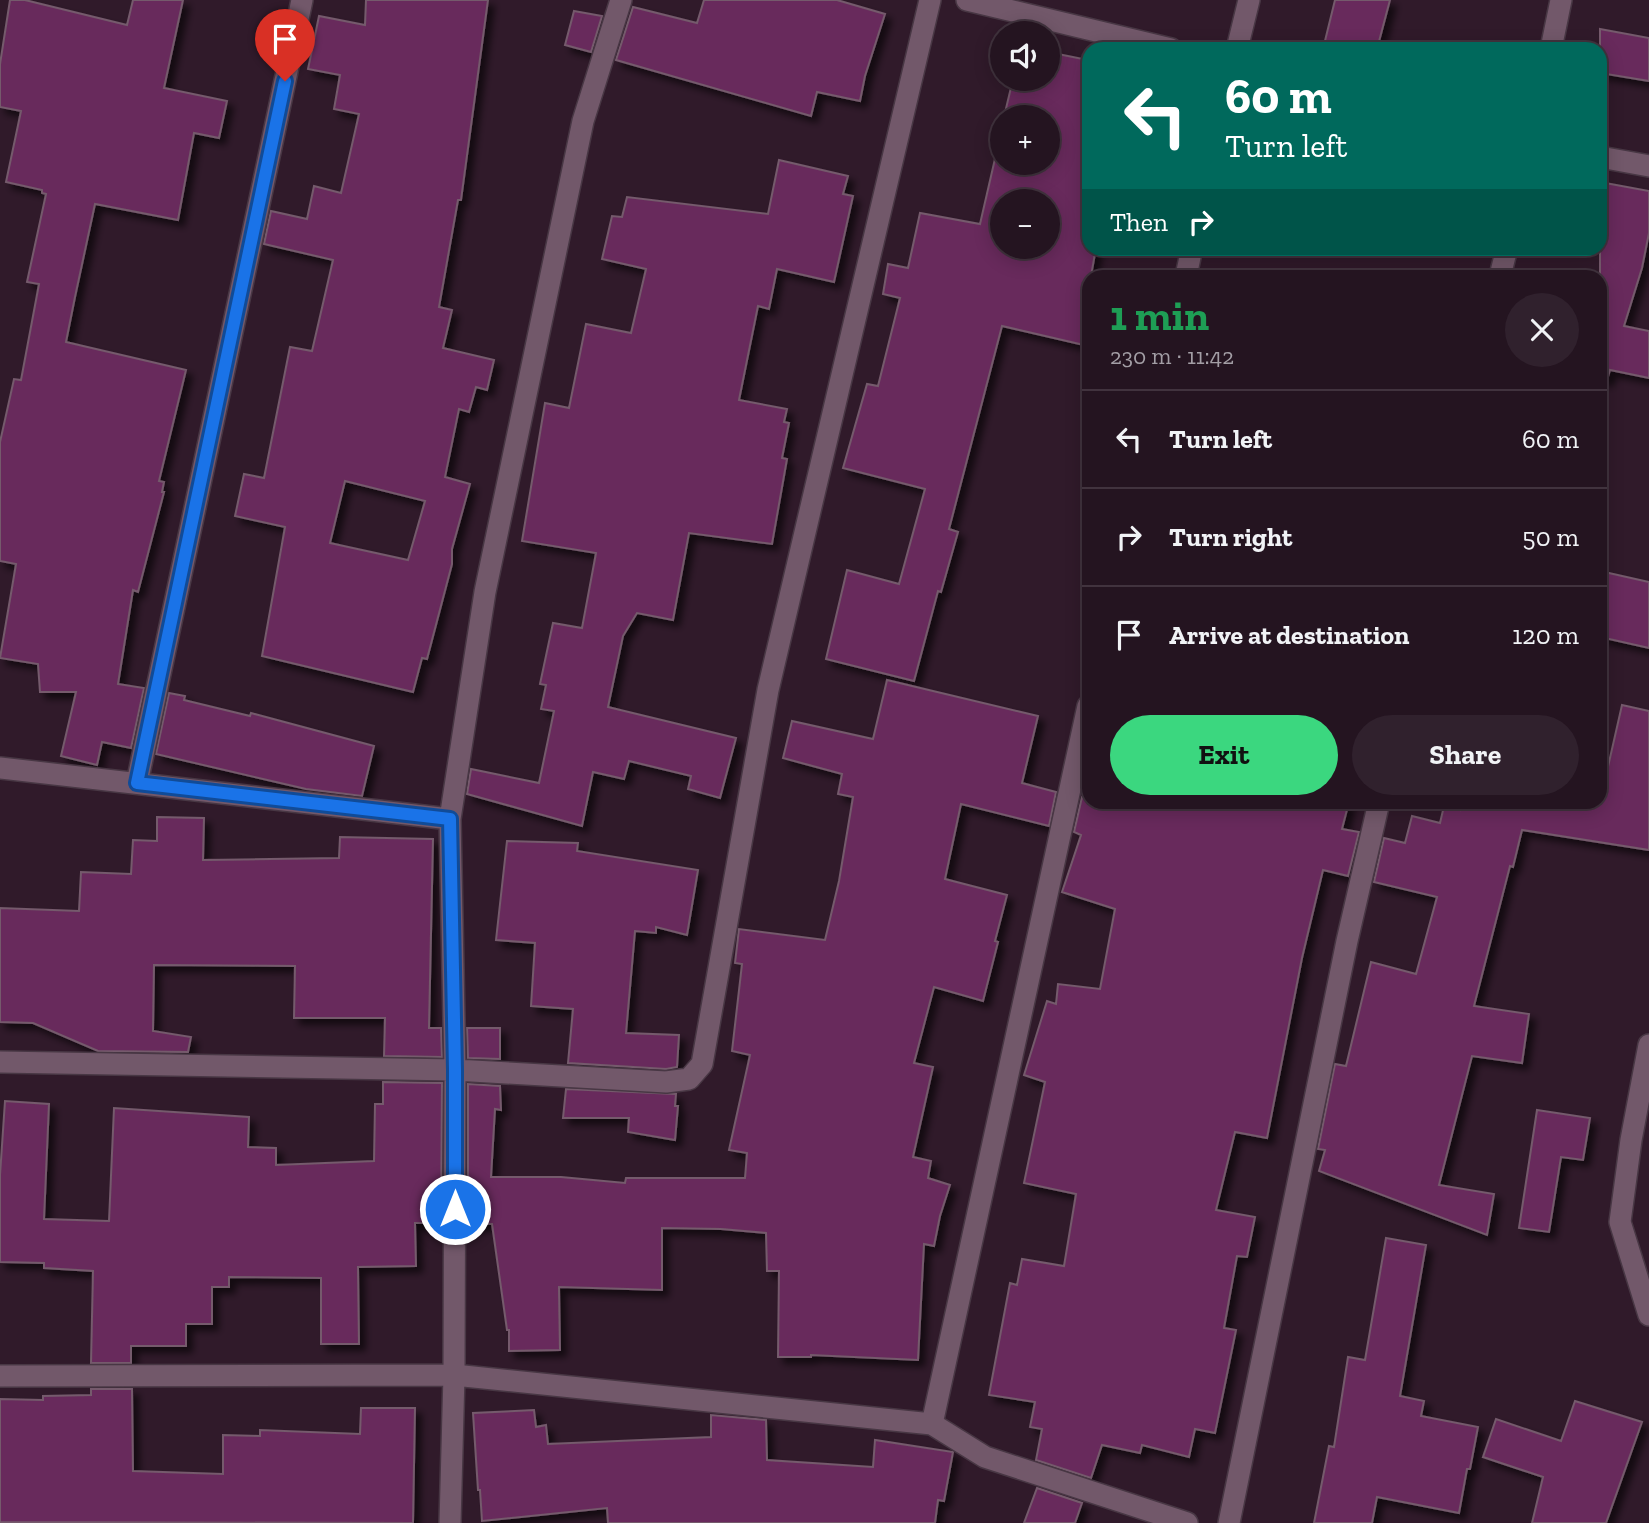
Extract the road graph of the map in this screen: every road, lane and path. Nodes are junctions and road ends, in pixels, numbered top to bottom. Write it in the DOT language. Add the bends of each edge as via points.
graph roads {
  1 [pos="302,0"];
  2 [pos="621,0"];
  3 [pos="930,0"];
  4 [pos="967,0"];
  5 [pos="1248,0"];
  6 [pos="1561,0"];
  7 [pos="1142,42"];
  8 [pos="1239,42"];
  9 [pos="1552,42"];
  10 [pos="1607,158"];
  11 [pos="1649,166"];
  12 [pos="1082,734"];
  13 [pos="0,768"];
  14 [pos="137,783"];
  15 [pos="1377,809"];
  16 [pos="450,819"];
  17 [pos="1649,1045"];
  18 [pos="0,1062"];
  19 [pos="455,1070"];
  20 [pos="1640,1141"];
  21 [pos="1649,1315"];
  22 [pos="454,1375"];
  23 [pos="0,1376"];
  24 [pos="932,1424"];
  25 [pos="450,1523"];
  26 [pos="1187,1523"];
  27 [pos="1228,1523"];
  1 -- 14 [label="street"];
  2 -- 16 [label="street" via="583,121 485,592"];
  3 -- 19 [label="street" via="768,690 702,1064 689,1079 666,1082"];
  4 -- 7 [label="street"];
  5 -- 8 [label="street"];
  6 -- 9 [label="street"];
  10 -- 11 [label="street"];
  12 -- 24 [label="street"];
  13 -- 14 [label="street"];
  14 -- 16 [label="street"];
  15 -- 27 [label="street"];
  16 -- 19 [label="street"];
  17 -- 20 [label="street"];
  18 -- 19 [label="street"];
  19 -- 22 [label="street"];
  20 -- 21 [label="street" via="1620,1222"];
  22 -- 23 [label="street"];
  22 -- 24 [label="street"];
  22 -- 25 [label="street"];
  24 -- 26 [label="street" via="985,1457"];
}
